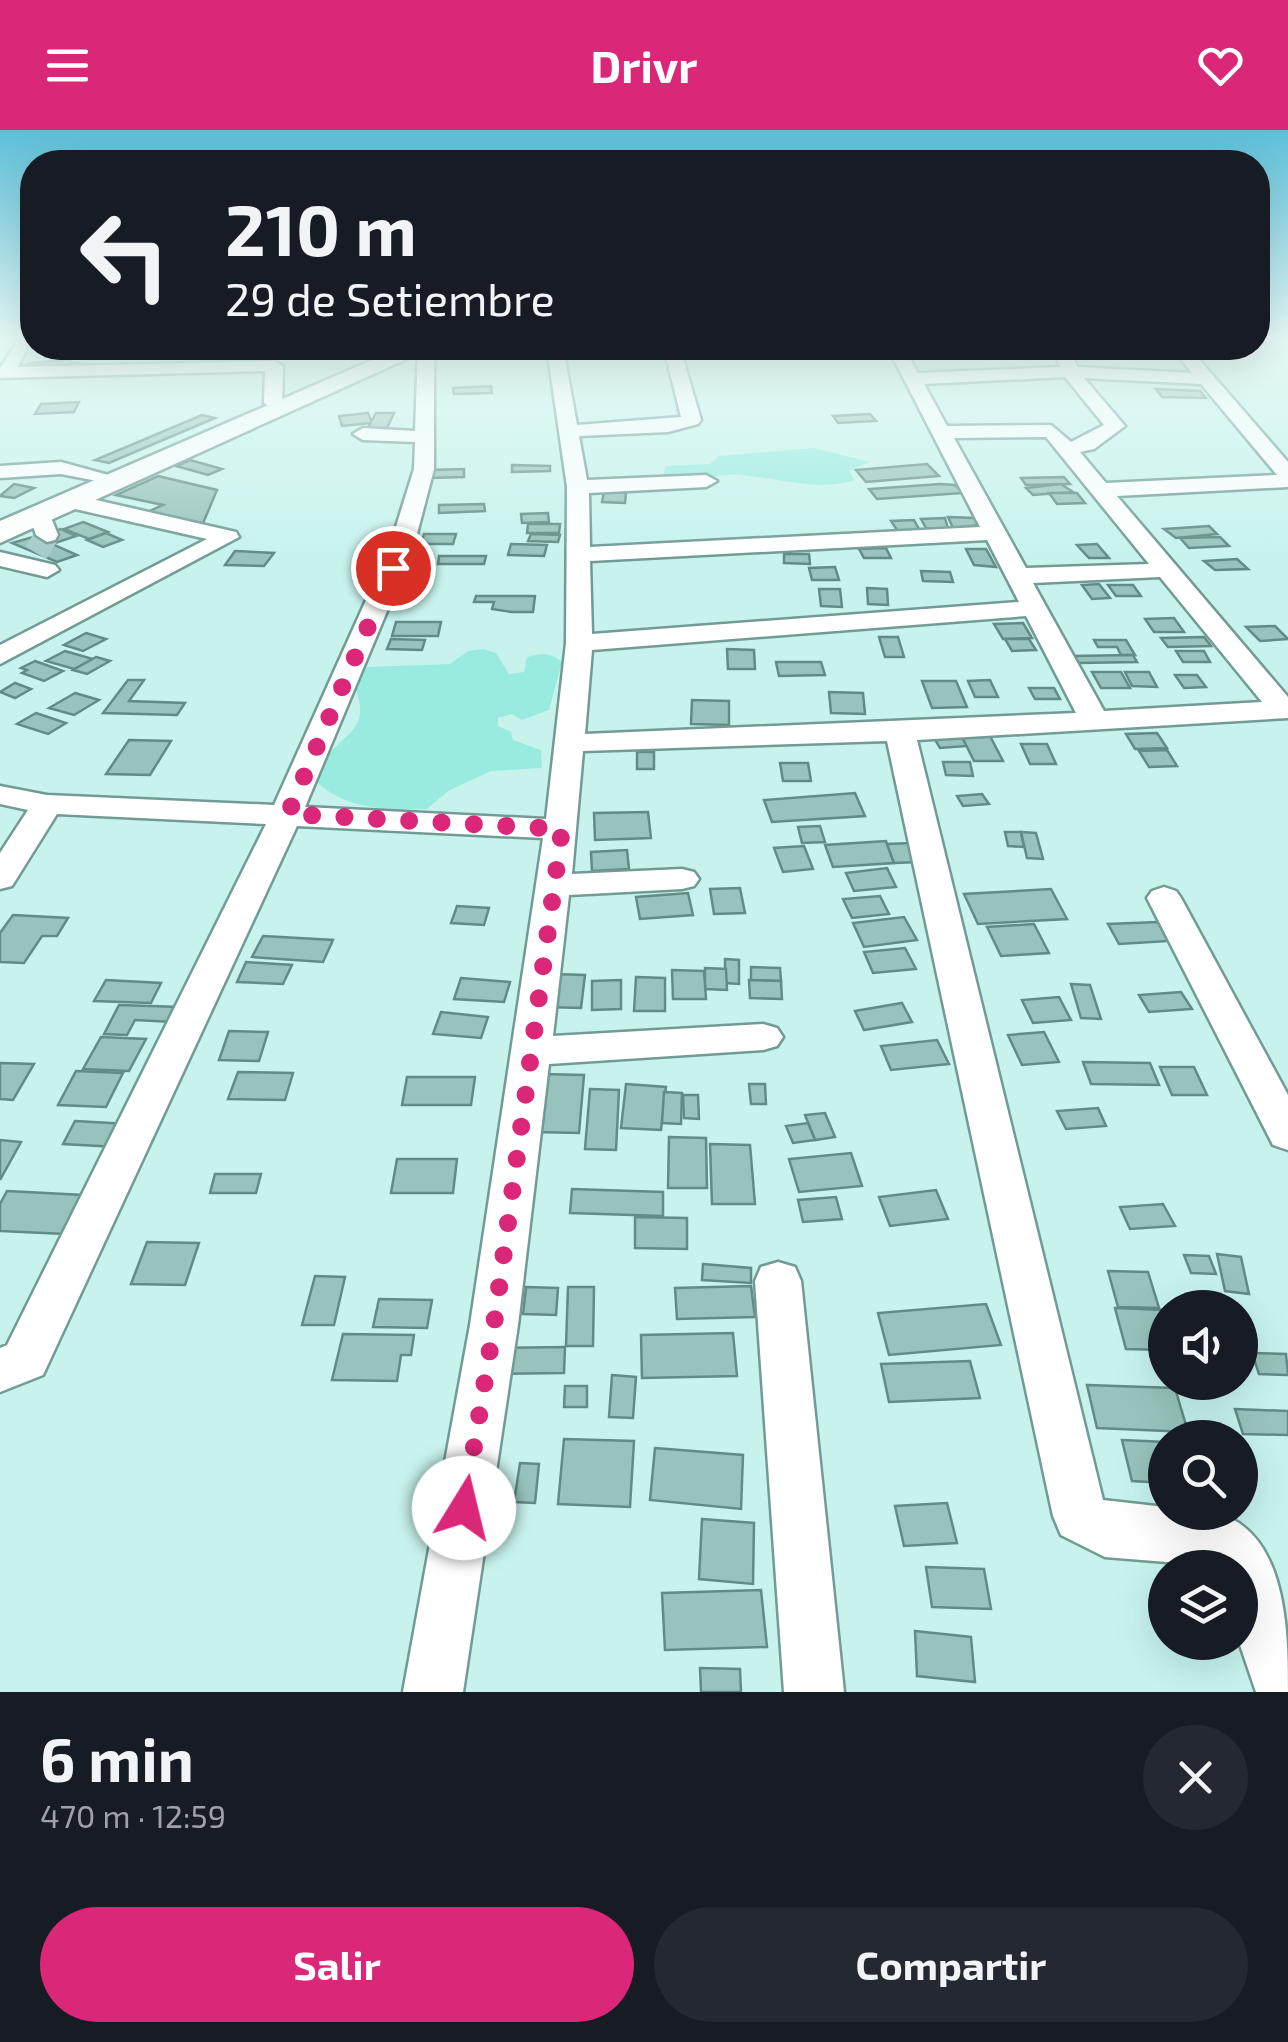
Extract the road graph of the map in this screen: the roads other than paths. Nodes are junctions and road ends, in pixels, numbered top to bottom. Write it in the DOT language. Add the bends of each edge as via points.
graph roads {
  1 [pos="253,411"];
  2 [pos="269,411"];
  3 [pos="423,411"];
  4 [pos="567,411"];
  5 [pos="689,411"];
  6 [pos="930,411"];
  7 [pos="1102,411"];
  8 [pos="1234,411"];
  9 [pos="571,431"];
  10 [pos="942,432"];
  11 [pos="363,434"];
  12 [pos="424,437"];
  13 [pos="1066,449"];
  14 [pos="1285,470"];
  15 [pos="0,472"];
  16 [pos="706,481"];
  17 [pos="0,483"];
  18 [pos="87,486"];
  19 [pos="578,487"];
  20 [pos="1102,490"];
  21 [pos="0,520"];
  22 [pos="0,532"];
  23 [pos="996,533"];
  24 [pos="32,549"];
  25 [pos="577,555"];
  26 [pos="1167,570"];
  27 [pos="1019,576"];
  28 [pos="1037,608"];
  29 [pos="579,642"];
  30 [pos="0,656"];
  31 [pos="1286,709"];
  32 [pos="1094,720"];
  33 [pos="900,732"];
  34 [pos="567,743"];
  35 [pos="0,795"];
  36 [pos="47,804"];
  37 [pos="288,814"];
  38 [pos="562,829"];
  39 [pos="14,835"];
  40 [pos="0,879"];
  41 [pos="682,879"];
  42 [pos="554,884"];
  43 [pos="1164,898"];
  44 [pos="763,1037"];
  45 [pos="531,1051"];
  46 [pos="1288,1134"];
  47 [pos="778,1281"];
  48 [pos="0,1370"];
  49 [pos="434,1692"];
  50 [pos="814,1692"];
  51 [pos="1286,1692"];
  1 -- 18 [label="highway"];
  2 -- 18 [label="highway"];
  3 -- 12 [label="street"];
  4 -- 9 [label="street"];
  5 -- 9 [label="street" via="691,420 668,426"];
  6 -- 10 [label="street"];
  7 -- 13 [label="street" via="1115,426 1087,445"];
  8 -- 14 [label="street"];
  9 -- 19 [label="street"];
  10 -- 13 [label="street" via="1050,431"];
  10 -- 23 [label="street"];
  11 -- 12 [label="street"];
  12 -- 37 [label="street" via="424,470 401,549"];
  13 -- 20 [label="street"];
  14 -- 20 [label="street"];
  15 -- 18 [label="street" via="62,468"];
  16 -- 19 [label="street"];
  17 -- 18 [label="street" via="66,478"];
  18 -- 21 [label="highway"];
  18 -- 24 [label="highway"];
  18 -- 30 [label="street" via="228,538"];
  19 -- 25 [label="street"];
  20 -- 26 [label="street"];
  22 -- 24 [label="highway"];
  23 -- 25 [label="street"];
  23 -- 27 [label="street"];
  25 -- 29 [label="street"];
  26 -- 27 [label="street"];
  26 -- 31 [label="street"];
  27 -- 28 [label="street"];
  28 -- 29 [label="street"];
  28 -- 32 [label="street"];
  29 -- 34 [label="street"];
  31 -- 32 [label="street"];
  32 -- 33 [label="street"];
  33 -- 34 [label="street"];
  33 -- 51 [label="street" via="1080,1516 1104,1530 1208,1536 1226,1550 1242,1568"];
  34 -- 38 [label="street"];
  35 -- 36 [label="street"];
  36 -- 37 [label="street"];
  36 -- 39 [label="street"];
  37 -- 38 [label="street"];
  37 -- 48 [label="street" via="25,1360"];
  38 -- 42 [label="street"];
  39 -- 40 [label="street"];
  41 -- 42 [label="street"];
  42 -- 45 [label="street"];
  43 -- 46 [label="street"];
  44 -- 45 [label="street"];
  45 -- 49 [label="street"];
  47 -- 50 [label="street"];
}
